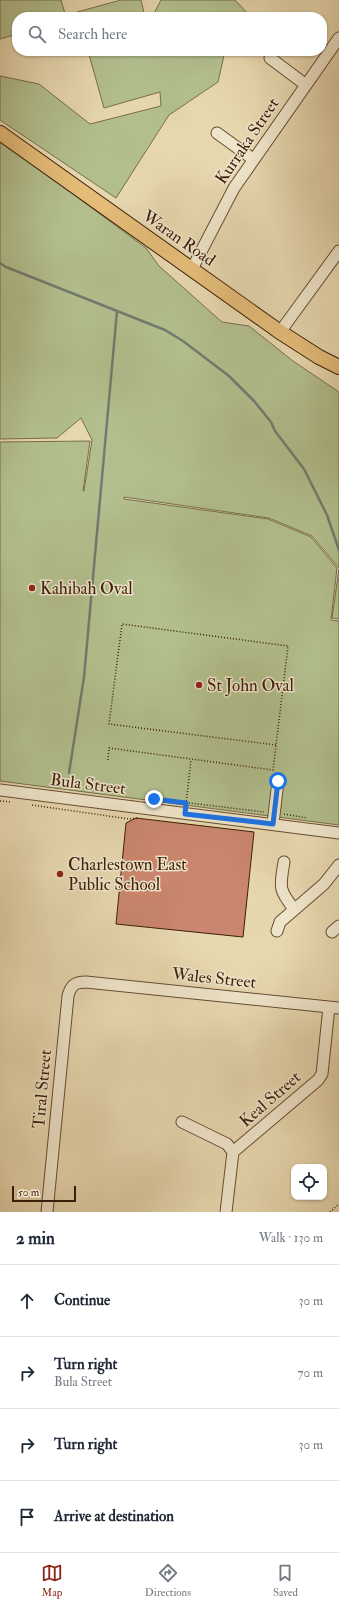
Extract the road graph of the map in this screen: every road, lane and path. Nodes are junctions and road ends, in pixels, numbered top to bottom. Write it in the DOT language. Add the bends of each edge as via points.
graph roads {
  1 [pos="339,38"];
  2 [pos="327,55"];
  3 [pos="326,56"];
  4 [pos="270,58"];
  5 [pos="306,85"];
  6 [pos="0,133"];
  7 [pos="217,133"];
  8 [pos="253,159"];
  9 [pos="338,253"];
  10 [pos="192,269"];
  11 [pos="280,332"];
  12 [pos="339,367"];
  13 [pos="276,745"];
  14 [pos="191,759"];
  15 [pos="108,760"];
  16 [pos="278,781"];
  17 [pos="73,788"];
  18 [pos="0,790"];
  19 [pos="80,790"];
  20 [pos="161,800"];
  21 [pos="186,808"];
  22 [pos="271,812"];
  23 [pos="307,818"];
  24 [pos="273,824"];
  25 [pos="339,833"];
  26 [pos="284,862"];
  27 [pos="339,865"];
  28 [pos="294,910"];
  29 [pos="277,931"];
  30 [pos="86,982"];
  31 [pos="334,1008"];
  32 [pos="182,1122"];
  33 [pos="233,1152"];
  34 [pos="339,1204"];
  35 [pos="47,1212"];
  36 [pos="226,1212"];
  37 [pos="330,1212"];
  1 -- 2 [label="street, Kurraka Street"];
  3 -- 5 [label="street, Kurraka Street"];
  4 -- 5 [label="street"];
  5 -- 8 [label="street, Kurraka Street"];
  6 -- 10 [label="main road, Waran Road"];
  7 -- 8 [label="street"];
  8 -- 10 [label="street, Kurraka Street" via="234,188"];
  9 -- 11 [label="street"];
  10 -- 11 [label="main road, Waran Road"];
  11 -- 12 [label="main road, Waran Road"];
  13 -- 13 [label="path" via="288,646 122,624 109,724"];
  13 -- 14 [label="path" via="273,770"];
  14 -- 15 [label="path" via="109,748"];
  14 -- 21 [label="path"];
  16 -- 22 [label="street"];
  17 -- 19 [label="path"];
  18 -- 21 [label="street, Bula Street"];
  20 -- 21 [label="path"];
  21 -- 22 [label="path"];
  21 -- 24 [label="street, Bula Street"];
  22 -- 23 [label="path"];
  22 -- 24 [label="street"];
  24 -- 25 [label="street, Bula Street"];
  26 -- 28 [label="street" via="282,893"];
  27 -- 28 [label="street" via="324,884"];
  28 -- 29 [label="street" via="280,922"];
  30 -- 31 [label="street, Wales Street"];
  30 -- 35 [label="street, Tiral Street" via="74,984 68,996"];
  31 -- 33 [label="street, Keal Street" via="322,1074"];
  32 -- 33 [label="street" via="227,1144"];
  33 -- 36 [label="street"];
  34 -- 37 [label="path"];
}
